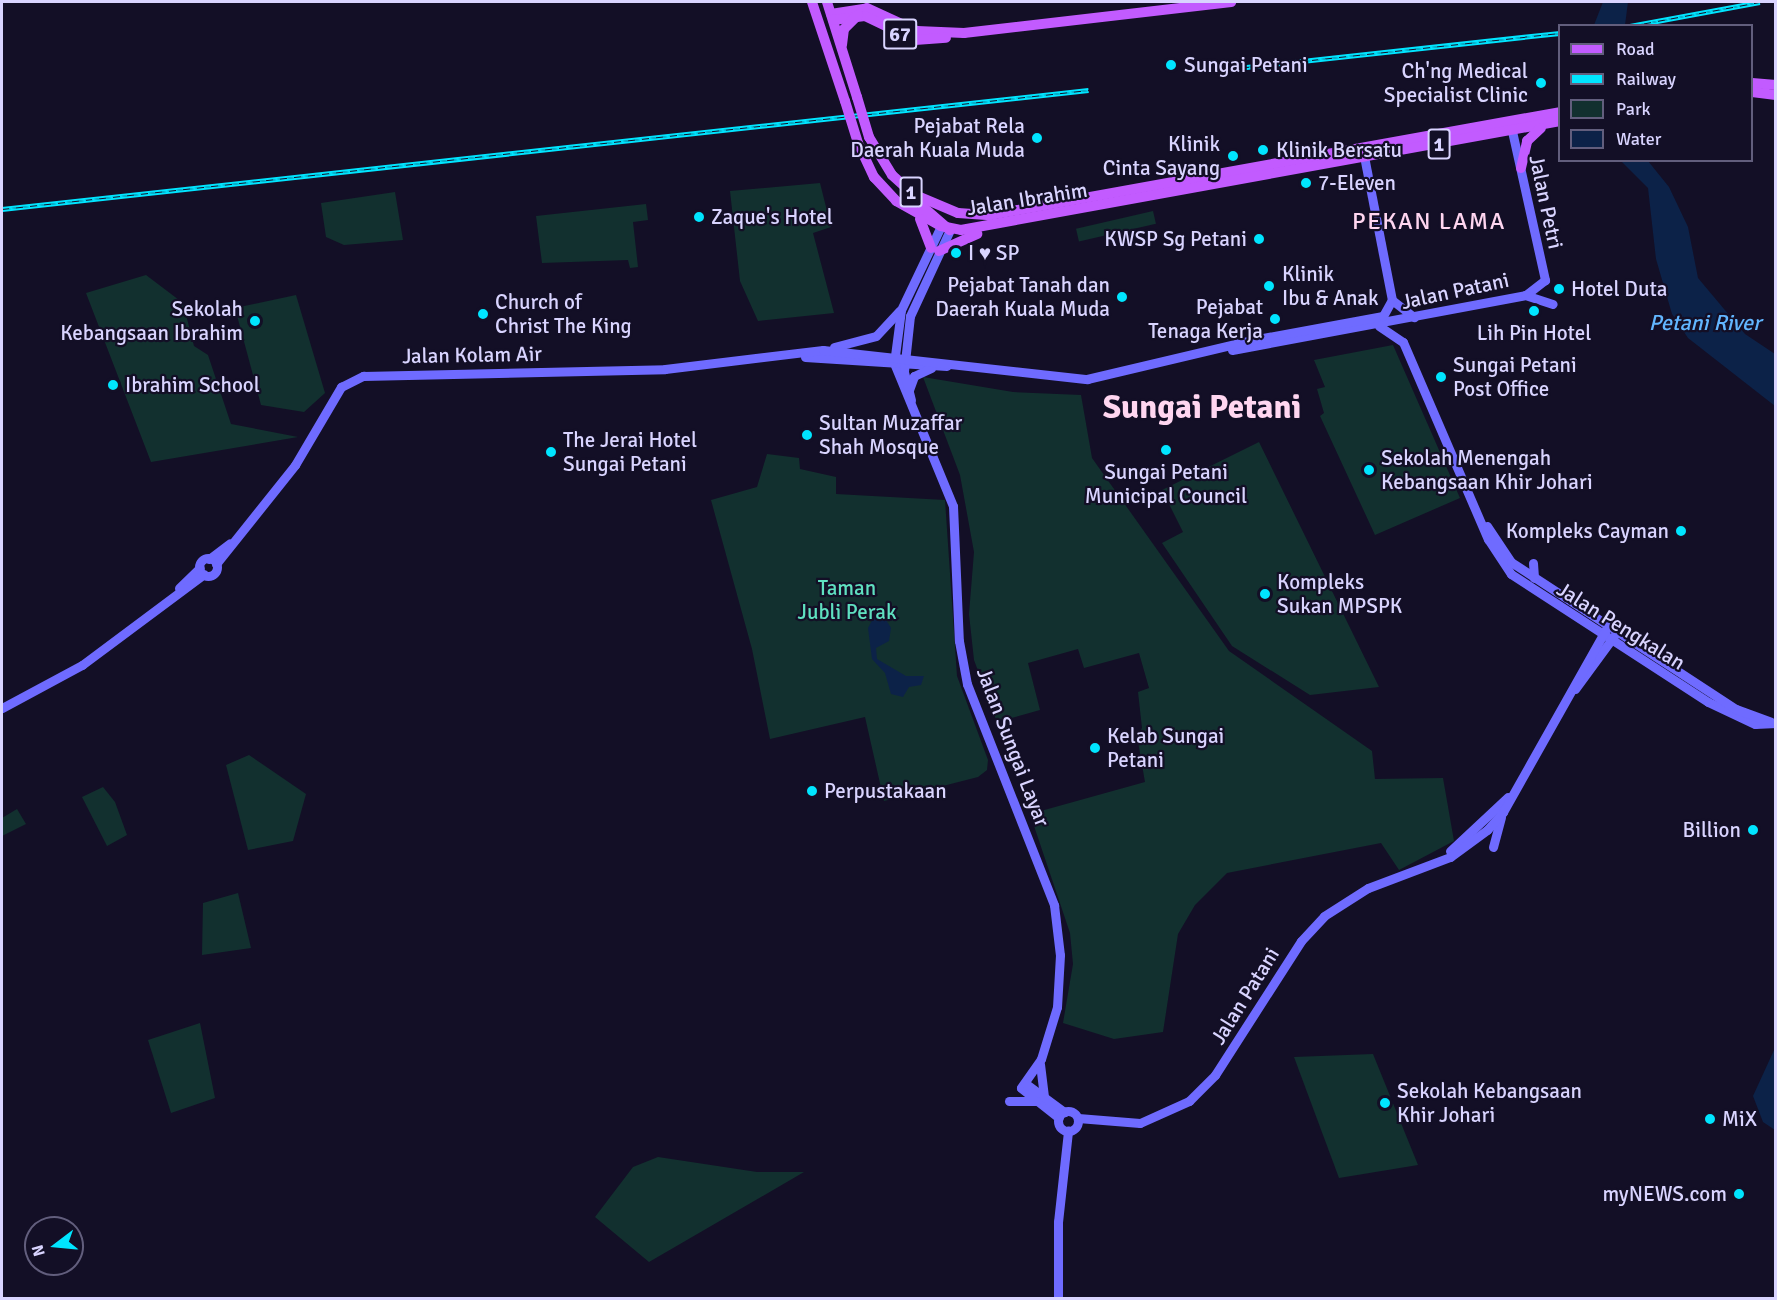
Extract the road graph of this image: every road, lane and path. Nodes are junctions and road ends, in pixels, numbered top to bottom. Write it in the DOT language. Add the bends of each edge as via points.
graph roads {
  1 [pos="812,2"];
  2 [pos="819,2"];
  3 [pos="826,2"];
  4 [pos="834,2"];
  5 [pos="1231,2"];
  6 [pos="856,11"];
  7 [pos="831,17"];
  8 [pos="842,50"];
  9 [pos="1753,83"];
  10 [pos="1776,85"];
  11 [pos="1753,92"];
  12 [pos="1776,95"];
  13 [pos="844,99"];
  14 [pos="1558,111"];
  15 [pos="1555,122"];
  16 [pos="1461,129"];
  17 [pos="1512,131"];
  18 [pos="1364,152"];
  19 [pos="1521,168"];
  20 [pos="892,174"];
  21 [pos="915,213"];
  22 [pos="1006,214"];
  23 [pos="946,226"];
  24 [pos="994,227"];
  25 [pos="935,250"];
  26 [pos="1545,280"];
  27 [pos="1526,295"];
  28 [pos="1392,300"];
  29 [pos="1553,304"];
  30 [pos="901,310"];
  31 [pos="1417,318"];
  32 [pos="1379,326"];
  33 [pos="1403,342"];
  34 [pos="823,350"];
  35 [pos="1222,350"];
  36 [pos="794,357"];
  37 [pos="899,359"];
  38 [pos="949,365"];
  39 [pos="932,368"];
  40 [pos="909,390"];
  41 [pos="915,413"];
  42 [pos="1482,519"];
  43 [pos="213,562"];
  44 [pos="1533,562"];
  45 [pos="202,571"];
  46 [pos="1534,578"];
  47 [pos="1608,626"];
  48 [pos="1610,636"];
  49 [pos="2,708"];
  50 [pos="1774,723"];
  51 [pos="1499,812"];
  52 [pos="1487,830"];
  53 [pos="1471,836"];
  54 [pos="1493,847"];
  55 [pos="1437,862"];
  56 [pos="1041,1059"];
  57 [pos="1041,1099"];
  58 [pos="1009,1101"];
  59 [pos="1062,1115"];
  60 [pos="1078,1118"];
  61 [pos="1068,1131"];
  62 [pos="1058,1299"];
  1 -- 13 [label="main road, 1"];
  2 -- 7 [label="main road"];
  3 -- 7 [label="main road, 1"];
  4 -- 6 [label="main road"];
  5 -- 6 [label="main road, 67" via="915,40"];
  6 -- 7 [label="main road, 67"];
  6 -- 8 [label="main road" via="844,30"];
  7 -- 8 [label="main road, 1"];
  7 -- 13 [label="main road"];
  8 -- 20 [label="main road, Jalan Ibrahim / 1, bridge" via="868,137"];
  9 -- 10 [label="main road"];
  11 -- 12 [label="main road"];
  13 -- 21 [label="main road, Jalan Ibrahim / 1, bridge" via="858,143 882,188"];
  14 -- 16 [label="main road, Jalan Ibrahim / 1"];
  15 -- 17 [label="main road, Jalan Ibrahim / 1"];
  15 -- 19 [label="main road" via="1529,136"];
  16 -- 17 [label="main road" via="1506,126"];
  16 -- 18 [label="main road, Jalan Ibrahim / 1"];
  17 -- 18 [label="main road, Jalan Ibrahim / 1"];
  17 -- 19 [label="main road, Jalan Petri"];
  18 -- 22 [label="main road, Jalan Ibrahim / 1"];
  18 -- 24 [label="main road, Jalan Ibrahim / 1"];
  18 -- 28 [label="main road"];
  19 -- 26 [label="main road, Jalan Petri"];
  20 -- 22 [label="main road, Jalan Ibrahim / 1" via="921,199 947,210"];
  20 -- 23 [label="main road" via="902,193"];
  21 -- 23 [label="main road, Jalan Ibrahim / 1"];
  21 -- 25 [label="main road" via="928,228"];
  22 -- 23 [label="main road"];
  23 -- 24 [label="main road, Jalan Ibrahim / 1"];
  23 -- 25 [label="main road, Jalan Sungai Layar"];
  24 -- 25 [label="main road"];
  25 -- 30 [label="main road, Jalan Sungai Layar"];
  25 -- 37 [label="main road, Jalan Sungai Layar"];
  26 -- 27 [label="main road, Jalan Petri"];
  26 -- 29 [label="main road, Jalan Petri"];
  27 -- 29 [label="main road, Jalan Patani"];
  27 -- 31 [label="main road, Jalan Patani"];
  28 -- 31 [label="main road"];
  28 -- 35 [label="main road, Jalan Patani" via="1383,316"];
  30 -- 34 [label="main road" via="876,336"];
  30 -- 37 [label="main road, Jalan Sungai Layar"];
  31 -- 32 [label="main road, Jalan Patani"];
  31 -- 33 [label="main road" via="1406,327"];
  32 -- 33 [label="main road"];
  32 -- 35 [label="main road, Jalan Patani"];
  33 -- 42 [label="main road, Jalan Pengkalan"];
  34 -- 36 [label="main road, Jalan Kolam Air"];
  34 -- 37 [label="main road, Jalan Kolam Air"];
  35 -- 38 [label="main road, Jalan Patani" via="1087,378"];
  36 -- 37 [label="main road, Jalan Kolam Air"];
  36 -- 43 [label="main road, Jalan Kolam Air" via="634,371 355,378 340,387 295,465"];
  37 -- 38 [label="main road, Jalan Patani"];
  37 -- 39 [label="main road, Jalan Patani"];
  37 -- 40 [label="main road, Jalan Sungai Layar"];
  37 -- 41 [label="main road, Jalan Sungai Layar"];
  38 -- 39 [label="main road, Jalan Patani"];
  39 -- 40 [label="main road" via="914,376"];
  40 -- 41 [label="main road, Jalan Sungai Layar"];
  41 -- 56 [label="main road, Jalan Sungai Layar" via="955,519 959,641 967,684 1054,906 1059,987"];
  42 -- 46 [label="main road, Jalan Pengkalan" via="1511,562"];
  42 -- 48 [label="main road, Jalan Pengkalan" via="1499,559 1515,578"];
  43 -- 45 [label="main road"];
  43 -- 45 [label="main road" via="214,574"];
  44 -- 46 [label="main road"];
  45 -- 49 [label="main road" via="82,664"];
  46 -- 47 [label="main road, Jalan Pengkalan"];
  47 -- 48 [label="main road, Jalan Patani"];
  48 -- 50 [label="main road, Jalan Pengkalan" via="1731,715 1755,724"];
  48 -- 51 [label="main road, Jalan Patani"];
  51 -- 52 [label="main road"];
  51 -- 53 [label="main road, Jalan Patani"];
  51 -- 54 [label="main road"];
  52 -- 53 [label="main road"];
  52 -- 55 [label="main road, Jalan Patani"];
  53 -- 55 [label="main road, Jalan Patani"];
  55 -- 60 [label="main road, Jalan Patani" via="1350,897 1318,922 1215,1075 1189,1101 1140,1123"];
  56 -- 57 [label="main road"];
  56 -- 57 [label="main road, Jalan Sungai Layar" via="1023,1085"];
  57 -- 58 [label="main road"];
  57 -- 59 [label="main road"];
  59 -- 60 [label="main road, Jalan Patani"];
  59 -- 61 [label="main road" via="1060,1127"];
  60 -- 61 [label="main road" via="1076,1128"];
  61 -- 62 [label="main road" via="1058,1222"];
}
